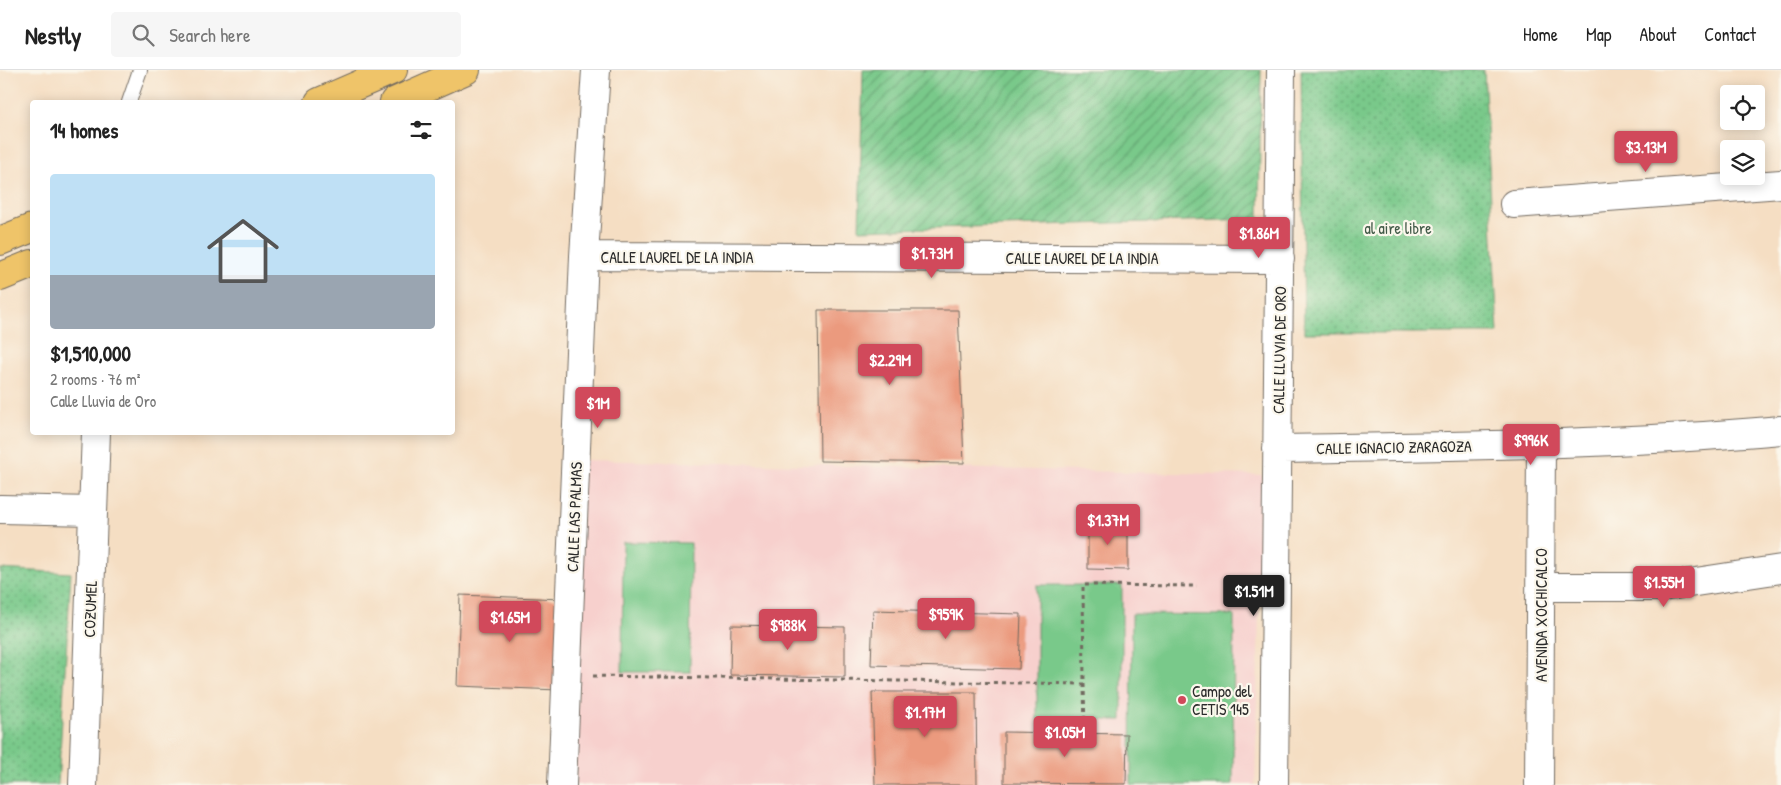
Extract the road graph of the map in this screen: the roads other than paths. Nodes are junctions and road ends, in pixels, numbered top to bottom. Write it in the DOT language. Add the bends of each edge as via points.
graph roads {
  1 [pos="140,70"];
  2 [pos="393,70"];
  3 [pos="466,70"];
  4 [pos="596,70"];
  5 [pos="1281,70"];
  6 [pos="130,100"];
  7 [pos="324,100"];
  8 [pos="398,100"];
  9 [pos="1781,184"];
  10 [pos="1514,204"];
  11 [pos="30,229"];
  12 [pos="0,241"];
  13 [pos="584,256"];
  14 [pos="1280,259"];
  15 [pos="30,265"];
  16 [pos="0,277"];
  17 [pos="1781,430"];
  18 [pos="96,435"];
  19 [pos="1542,445"];
  20 [pos="1277,449"];
  21 [pos="0,509"];
  22 [pos="93,511"];
  23 [pos="1781,569"];
  24 [pos="1541,587"];
  25 [pos="83,785"];
  26 [pos="562,785"];
  27 [pos="1274,785"];
  28 [pos="1539,785"];
  1 -- 6 [label="lane"];
  2 -- 7 [label="main road"];
  3 -- 8 [label="main road"];
  4 -- 13 [label="street, CALLE LAS PALMAS"];
  5 -- 14 [label="street, CALLE LLUVIA DE ORO"];
  9 -- 10 [label="street"];
  11 -- 12 [label="main road"];
  13 -- 14 [label="street, CALLE LAUREL DE LA INDIA"];
  13 -- 26 [label="street, CALLE LAS PALMAS"];
  14 -- 20 [label="street, CALLE LLUVIA DE ORO"];
  15 -- 16 [label="main road"];
  17 -- 19 [label="street, CALLE IGNACIO ZARAGOZA"];
  18 -- 22 [label="street, COZUMEL"];
  19 -- 20 [label="street, CALLE IGNACIO ZARAGOZA"];
  19 -- 24 [label="street, AVENIDA XOCHICALCO"];
  20 -- 27 [label="street, CALLE LLUVIA DE ORO"];
  21 -- 22 [label="street"];
  22 -- 25 [label="street, COZUMEL"];
  23 -- 24 [label="street" via="1663,587"];
  24 -- 28 [label="street, AVENIDA XOCHICALCO"];
}
